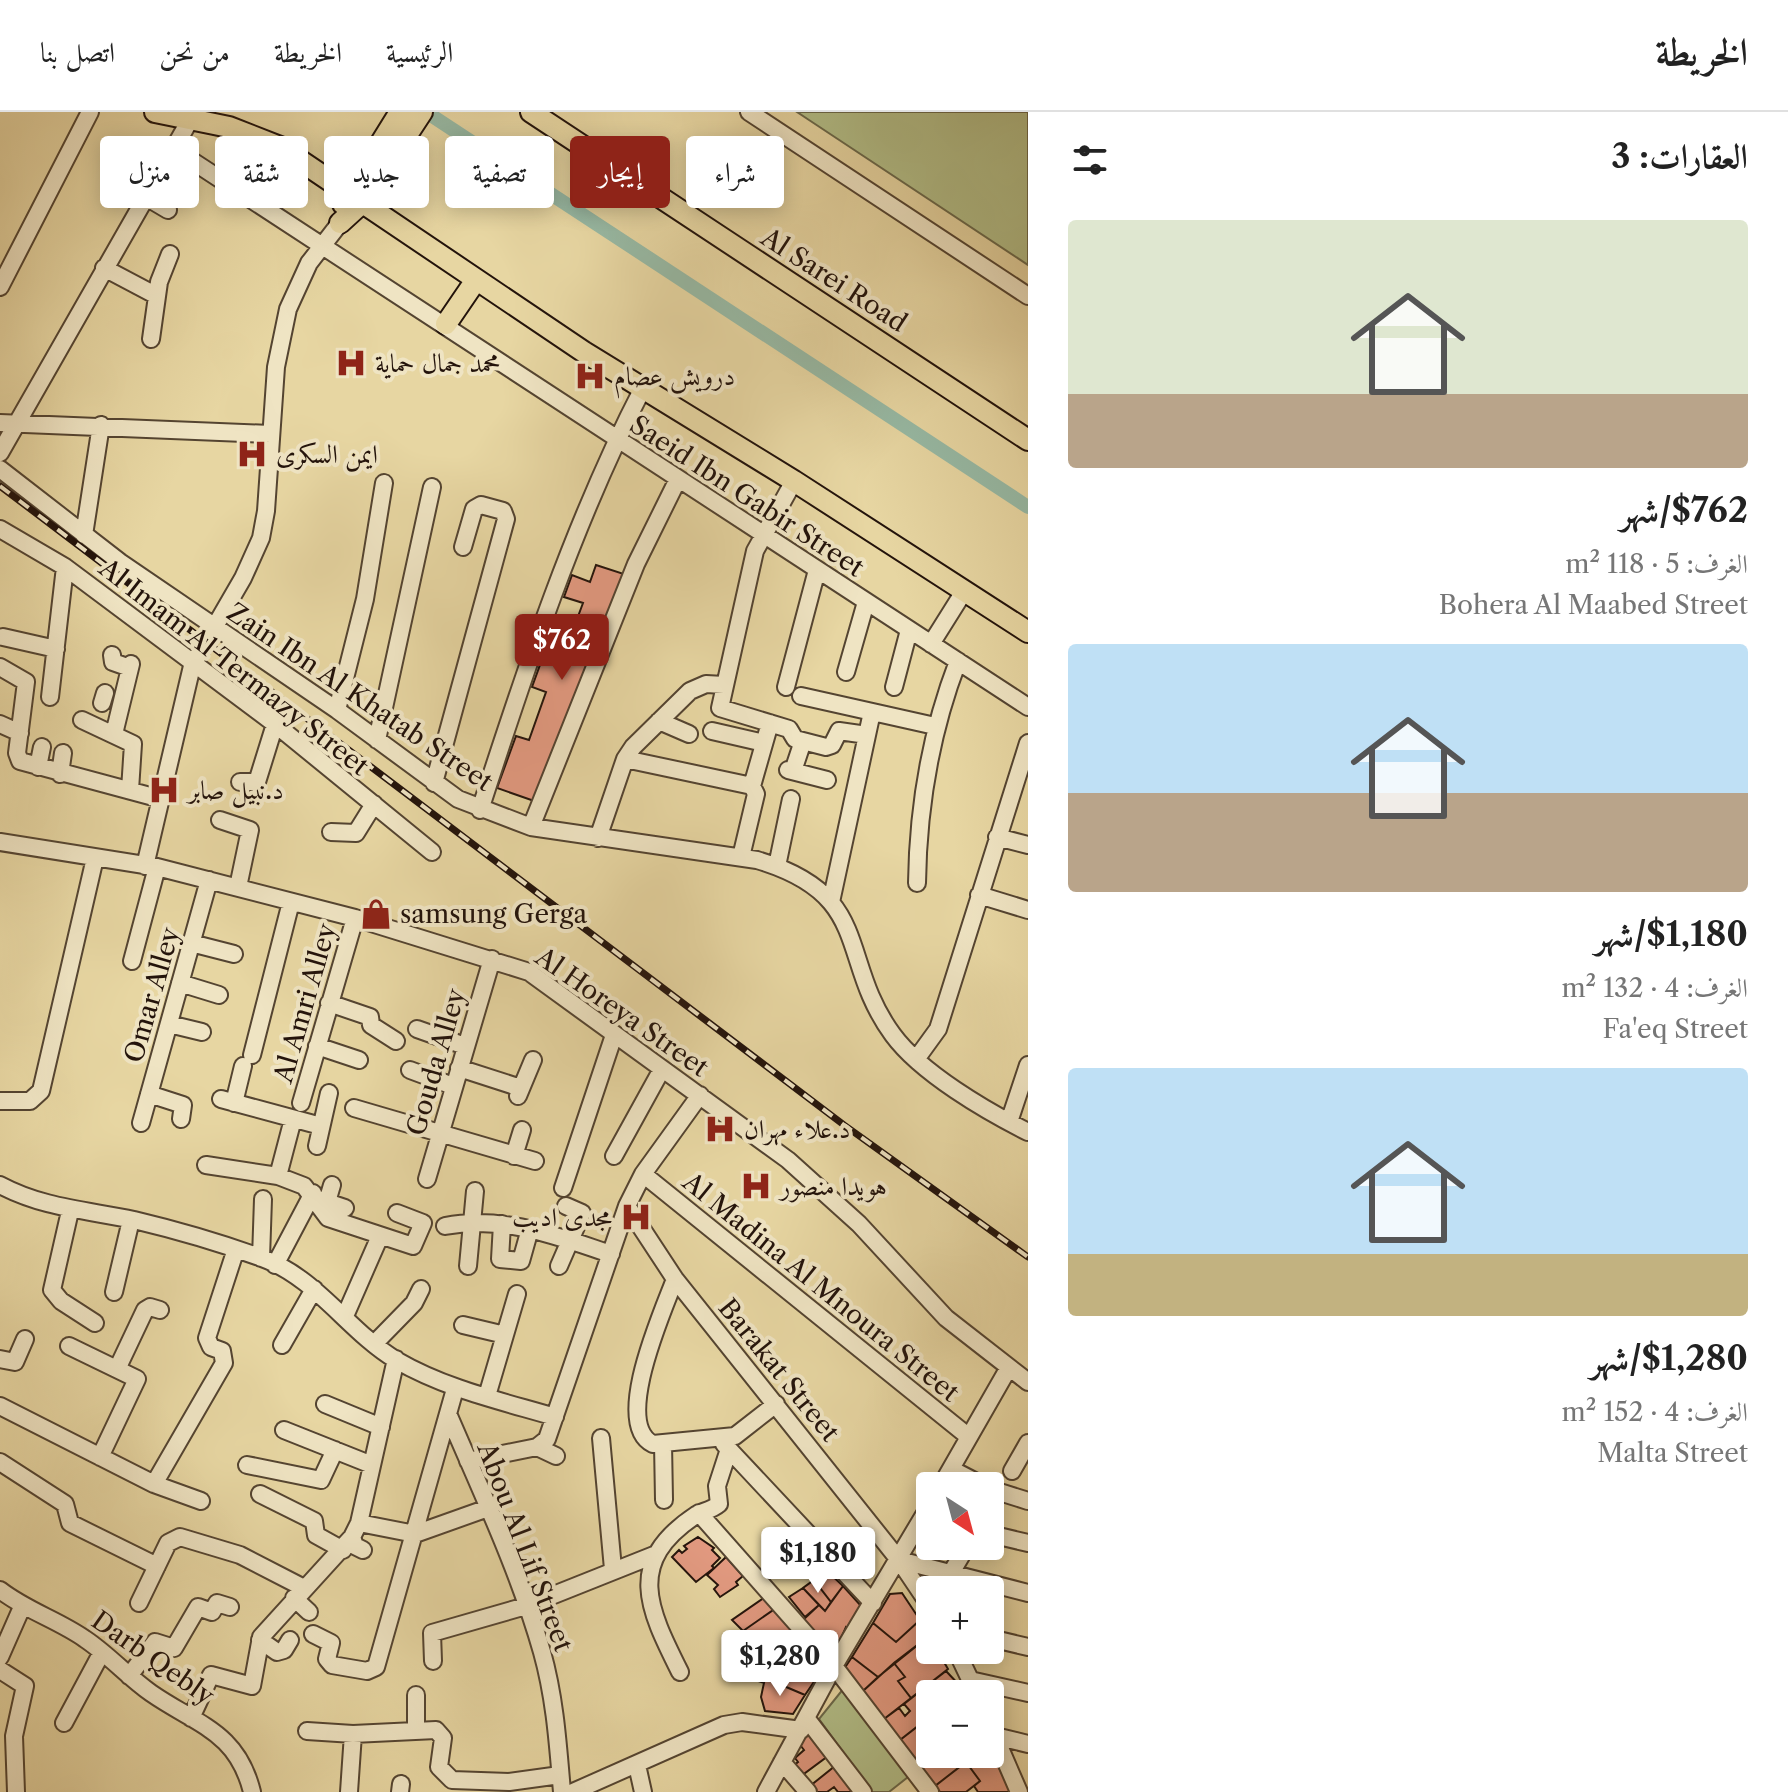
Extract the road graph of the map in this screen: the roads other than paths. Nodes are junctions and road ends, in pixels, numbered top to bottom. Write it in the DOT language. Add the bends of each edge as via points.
graph roads {
  1 [pos="90,112"];
  2 [pos="155,112"];
  3 [pos="400,112"];
  4 [pos="422,112"];
  5 [pos="531,112"];
  6 [pos="749,112"];
  7 [pos="190,120"];
  8 [pos="181,136"];
  9 [pos="389,136"];
  10 [pos="401,136"];
  11 [pos="199,165"];
  12 [pos="324,178"];
  13 [pos="139,208"];
  14 [pos="165,208"];
  15 [pos="349,208"];
  16 [pos="371,208"];
  17 [pos="168,210"];
  18 [pos="340,223"];
  19 [pos="322,243"];
  20 [pos="170,254"];
  21 [pos="104,268"];
  22 [pos="476,280"];
  23 [pos="0,287"];
  24 [pos="157,296"];
  25 [pos="1028,296"];
  26 [pos="446,324"];
  27 [pos="151,339"];
  28 [pos="643,388"];
  29 [pos="6,424"];
  30 [pos="101,425"];
  31 [pos="270,434"];
  32 [pos="616,439"];
  33 [pos="1028,440"];
  34 [pos="0,453"];
  35 [pos="0,469"];
  36 [pos="678,479"];
  37 [pos="794,481"];
  38 [pos="384,483"];
  39 [pos="432,487"];
  40 [pos="0,529"];
  41 [pos="762,534"];
  42 [pos="84,535"];
  43 [pos="463,547"];
  44 [pos="65,567"];
  45 [pos="817,570"];
  46 [pos="963,593"];
  47 [pos="866,602"];
  48 [pos="216,627"];
  49 [pos="909,630"];
  50 [pos="1028,632"];
  51 [pos="3,637"];
  52 [pos="931,644"];
  53 [pos="56,649"];
  54 [pos="112,655"];
  55 [pos="958,661"];
  56 [pos="192,666"];
  57 [pos="0,667"];
  58 [pos="846,672"];
  59 [pos="724,685"];
  60 [pos="894,687"];
  61 [pos="50,697"];
  62 [pos="104,698"];
  63 [pos="122,702"];
  64 [pos="1028,707"];
  65 [pos="337,710"];
  66 [pos="872,712"];
  67 [pos="82,720"];
  68 [pos="659,721"];
  69 [pos="770,723"];
  70 [pos="0,724"];
  71 [pos="275,724"];
  72 [pos="935,726"];
  73 [pos="712,731"];
  74 [pos="20,733"];
  75 [pos="114,734"];
  76 [pos="689,734"];
  77 [pos="867,735"];
  78 [pos="377,740"];
  79 [pos="803,741"];
  80 [pos="764,743"];
  81 [pos="1028,743"];
  82 [pos="42,747"];
  83 [pos="63,753"];
  84 [pos="625,759"];
  85 [pos="38,767"];
  86 [pos="60,774"];
  87 [pos="827,780"];
  88 [pos="240,782"];
  89 [pos="434,783"];
  90 [pos="752,786"];
  91 [pos="130,790"];
  92 [pos="161,799"];
  93 [pos="791,799"];
  94 [pos="374,804"];
  95 [pos="480,810"];
  96 [pos="220,820"];
  97 [pos="531,827"];
  98 [pos="331,832"];
  99 [pos="997,837"];
  100 [pos="598,838"];
  101 [pos="0,842"];
  102 [pos="1028,845"];
  103 [pos="432,852"];
  104 [pos="741,857"];
  105 [pos="95,858"];
  106 [pos="151,866"];
  107 [pos="777,866"];
  108 [pos="209,880"];
  109 [pos="917,883"];
  110 [pos="238,887"];
  111 [pos="979,895"];
  112 [pos="291,902"];
  113 [pos="831,902"];
  114 [pos="1028,910"];
  115 [pos="355,918"];
  116 [pos="191,943"];
  117 [pos="234,954"];
  118 [pos="492,959"];
  119 [pos="132,961"];
  120 [pos="180,983"];
  121 [pos="219,995"];
  122 [pos="329,1003"];
  123 [pos="169,1024"];
  124 [pos="417,1029"];
  125 [pos="202,1032"];
  126 [pos="614,1035"];
  127 [pos="396,1041"];
  128 [pos="317,1046"];
  129 [pos="465,1046"];
  130 [pos="917,1058"];
  131 [pos="359,1060"];
  132 [pos="533,1060"];
  133 [pos="1028,1065"];
  134 [pos="459,1068"];
  135 [pos="662,1069"];
  136 [pos="410,1070"];
  137 [pos="453,1086"];
  138 [pos="329,1093"];
  139 [pos="149,1094"];
  140 [pos="700,1095"];
  141 [pos="0,1101"];
  142 [pos="301,1103"];
  143 [pos="354,1108"];
  144 [pos="181,1119"];
  145 [pos="293,1119"];
  146 [pos="1009,1122"];
  147 [pos="141,1123"];
  148 [pos="321,1126"];
  149 [pos="522,1130"];
  150 [pos="1028,1132"];
  151 [pos="440,1133"];
  152 [pos="317,1146"];
  153 [pos="514,1156"];
  154 [pos="614,1156"];
  155 [pos="535,1161"];
  156 [pos="206,1165"];
  157 [pos="643,1174"];
  158 [pos="278,1176"];
  159 [pos="427,1179"];
  160 [pos="0,1185"];
  161 [pos="332,1185"];
  162 [pos="563,1188"];
  163 [pos="475,1191"];
  164 [pos="318,1198"];
  165 [pos="263,1199"];
  166 [pos="566,1206"];
  167 [pos="627,1206"];
  168 [pos="345,1208"];
  169 [pos="70,1211"];
  170 [pos="397,1213"];
  171 [pos="131,1220"];
  172 [pos="471,1222"];
  173 [pos="502,1224"];
  174 [pos="445,1226"];
  175 [pos="530,1229"];
  176 [pos="380,1236"];
  177 [pos="571,1241"];
  178 [pos="235,1252"];
  179 [pos="611,1254"];
  180 [pos="268,1261"];
  181 [pos="451,1266"];
  182 [pos="559,1266"];
  183 [pos="675,1279"];
  184 [pos="314,1289"];
  185 [pos="421,1289"];
  186 [pos="114,1292"];
  187 [pos="517,1294"];
  188 [pos="160,1310"];
  189 [pos="345,1316"];
  190 [pos="95,1323"];
  191 [pos="463,1325"];
  192 [pos="505,1335"];
  193 [pos="25,1339"];
  194 [pos="374,1344"];
  195 [pos="282,1345"];
  196 [pos="69,1346"];
  197 [pos="0,1359"];
  198 [pos="396,1359"];
  199 [pos="118,1367"];
  200 [pos="1008,1369"];
  201 [pos="1028,1382"];
  202 [pos="455,1389"];
  203 [pos="487,1396"];
  204 [pos="325,1404"];
  205 [pos="776,1404"];
  206 [pos="0,1406"];
  207 [pos="449,1416"];
  208 [pos="555,1417"];
  209 [pos="381,1427"];
  210 [pos="284,1430"];
  211 [pos="969,1437"];
  212 [pos="601,1438"];
  213 [pos="663,1443"];
  214 [pos="1028,1443"];
  215 [pos="724,1444"];
  216 [pos="537,1447"];
  217 [pos="335,1450"];
  218 [pos="556,1456"];
  219 [pos="100,1457"];
  220 [pos="468,1461"];
  221 [pos="0,1462"];
  222 [pos="247,1465"];
  223 [pos="372,1465"];
  224 [pos="951,1469"];
  225 [pos="1012,1471"];
  226 [pos="949,1472"];
  227 [pos="957,1472"];
  228 [pos="154,1484"];
  229 [pos="1004,1493"];
  230 [pos="260,1494"];
  231 [pos="664,1500"];
  232 [pos="201,1501"];
  233 [pos="1028,1501"];
  234 [pos="488,1508"];
  235 [pos="699,1513"];
  236 [pos="916,1530"];
  237 [pos="415,1534"];
  238 [pos="351,1536"];
  239 [pos="1004,1537"];
  240 [pos="1028,1543"];
  241 [pos="363,1550"];
  242 [pos="654,1555"];
  243 [pos="899,1560"];
  244 [pos="959,1560"];
  245 [pos="157,1566"];
  246 [pos="613,1569"];
  247 [pos="951,1573"];
  248 [pos="916,1585"];
  249 [pos="0,1590"];
  250 [pos="299,1593"];
  251 [pos="1028,1593"];
  252 [pos="139,1603"];
  253 [pos="873,1603"];
  254 [pos="526,1606"];
  255 [pos="22,1607"];
  256 [pos="230,1607"];
  257 [pos="309,1612"];
  258 [pos="313,1634"];
  259 [pos="260,1640"];
  260 [pos="290,1640"];
  261 [pos="1004,1641"];
  262 [pos="1028,1647"];
  263 [pos="102,1652"];
  264 [pos="0,1657"];
  265 [pos="433,1661"];
  266 [pos="834,1666"];
  267 [pos="0,1670"];
  268 [pos="680,1672"];
  269 [pos="129,1676"];
  270 [pos="1004,1690"];
  271 [pos="1028,1693"];
  272 [pos="416,1695"];
  273 [pos="191,1718"];
  274 [pos="64,1723"];
  275 [pos="804,1724"];
  276 [pos="307,1731"];
  277 [pos="416,1731"];
  278 [pos="353,1734"];
  279 [pos="1004,1735"];
  280 [pos="1028,1744"];
  281 [pos="1004,1758"];
  282 [pos="782,1762"];
  283 [pos="637,1765"];
  284 [pos="561,1784"];
  285 [pos="924,1790"];
  286 [pos="16,1792"];
  287 [pos="252,1792"];
  288 [pos="349,1792"];
  289 [pos="573,1792"];
  290 [pos="643,1792"];
  291 [pos="766,1792"];
  292 [pos="808,1792"];
  293 [pos="863,1792"];
  294 [pos="1019,1792"];
  1 -- 23 [label="street"];
  2 -- 7 [label="main road"];
  3 -- 9 [label="main road"];
  4 -- 10 [label="main road"];
  5 -- 33 [label="main road, Al Sarei Road"];
  6 -- 25 [label="street"];
  7 -- 8 [label="street"];
  7 -- 12 [label="main road" via="256,135"];
  11 -- 19 [label="street, Saeid Ibn Gabir Street"];
  13 -- 21 [label="street"];
  14 -- 17 [label="street"];
  15 -- 18 [label="main road"];
  16 -- 22 [label="main road"];
  18 -- 19 [label="street"];
  19 -- 26 [label="street, Saeid Ibn Gabir Street"];
  19 -- 31 [label="street" via="288,309"];
  20 -- 24 [label="street"];
  21 -- 24 [label="street"];
  21 -- 29 [label="street"];
  22 -- 26 [label="main road"];
  22 -- 28 [label="main road"];
  24 -- 27 [label="street"];
  26 -- 32 [label="street, Saeid Ibn Gabir Street"];
  28 -- 32 [label="street"];
  28 -- 37 [label="main road"];
  29 -- 30 [label="street"];
  29 -- 34 [label="street"];
  30 -- 31 [label="street"];
  30 -- 42 [label="street"];
  31 -- 48 [label="street" via="261,538"];
  32 -- 36 [label="street, Saeid Ibn Gabir Street"];
  32 -- 95 [label="street" via="521,683"];
  35 -- 42 [label="street, Zain Ibn Al Khatab Street"];
  36 -- 41 [label="street, Saeid Ibn Gabir Street"];
  36 -- 97 [label="street" via="636,564"];
  37 -- 41 [label="street"];
  37 -- 46 [label="main road"];
  38 -- 65 [label="street" via="365,599"];
  39 -- 78 [label="street"];
  40 -- 44 [label="street, Al Imam Al Termazy Street"];
  41 -- 45 [label="street, Saeid Ibn Gabir Street"];
  41 -- 59 [label="street"];
  42 -- 48 [label="street, Zain Ibn Al Khatab Street"];
  43 -- 89 [label="street" via="477,505 503,511 506,519"];
  44 -- 53 [label="street"];
  44 -- 56 [label="street, Al Imam Al Termazy Street"];
  45 -- 47 [label="street, Saeid Ibn Gabir Street"];
  45 -- 66 [label="street" via="794,691"];
  46 -- 50 [label="main road"];
  46 -- 52 [label="street"];
  47 -- 49 [label="street, Saeid Ibn Gabir Street"];
  47 -- 58 [label="street"];
  48 -- 56 [label="street"];
  48 -- 65 [label="street, Zain Ibn Al Khatab Street"];
  49 -- 52 [label="street, Saeid Ibn Gabir Street"];
  49 -- 60 [label="street"];
  51 -- 53 [label="street"];
  52 -- 55 [label="street, Saeid Ibn Gabir Street"];
  53 -- 61 [label="street"];
  54 -- 63 [label="street" via="113,662 131,666"];
  55 -- 64 [label="street, Saeid Ibn Gabir Street"];
  55 -- 72 [label="street"];
  56 -- 71 [label="street, Al Imam Al Termazy Street"];
  56 -- 92 [label="street"];
  57 -- 74 [label="street" via="26,682"];
  59 -- 68 [label="street" via="698,687"];
  59 -- 69 [label="street" via="720,708"];
  62 -- 63 [label="street"];
  63 -- 75 [label="street"];
  65 -- 78 [label="street, Zain Ibn Al Khatab Street"];
  66 -- 72 [label="street"];
  66 -- 77 [label="street"];
  67 -- 75 [label="street"];
  68 -- 76 [label="street"];
  68 -- 84 [label="street"];
  69 -- 79 [label="street"];
  69 -- 80 [label="street"];
  70 -- 74 [label="street"];
  71 -- 88 [label="street" via="257,782"];
  71 -- 94 [label="street, Al Imam Al Termazy Street"];
  72 -- 109 [label="street"];
  73 -- 80 [label="street"];
  74 -- 85 [label="street" via="18,759"];
  75 -- 91 [label="street" via="135,746"];
  77 -- 79 [label="street" via="839,731 829,747"];
  77 -- 113 [label="street"];
  78 -- 89 [label="street, Zain Ibn Al Khatab Street"];
  79 -- 87 [label="street" via="790,771"];
  80 -- 90 [label="street"];
  81 -- 99 [label="street"];
  82 -- 85 [label="street"];
  83 -- 86 [label="street"];
  84 -- 90 [label="street"];
  84 -- 100 [label="street"];
  85 -- 86 [label="street"];
  86 -- 91 [label="street"];
  89 -- 95 [label="street, Zain Ibn Al Khatab Street"];
  90 -- 104 [label="street" via="756,793"];
  91 -- 92 [label="street"];
  92 -- 106 [label="street"];
  93 -- 107 [label="street"];
  94 -- 98 [label="street" via="356,833"];
  94 -- 103 [label="street, Al Imam Al Termazy Street"];
  95 -- 97 [label="street, Zain Ibn Al Khatab Street"];
  96 -- 110 [label="street" via="250,830"];
  97 -- 100 [label="street, Zain Ibn Al Khatab Street"];
  99 -- 102 [label="street"];
  99 -- 111 [label="street"];
  100 -- 104 [label="street, Zain Ibn Al Khatab Street"];
  101 -- 105 [label="street, Al Horeya Street"];
  104 -- 107 [label="street, Zain Ibn Al Khatab Street"];
  105 -- 106 [label="street, Al Horeya Street"];
  105 -- 141 [label="street" via="41,1091 30,1101"];
  106 -- 108 [label="street, Al Horeya Street"];
  106 -- 119 [label="street"];
  107 -- 113 [label="street, Zain Ibn Al Khatab Street" via="810,883"];
  108 -- 110 [label="street, Al Horeya Street"];
  108 -- 116 [label="street, Omar Alley"];
  110 -- 112 [label="street, Al Horeya Street"];
  111 -- 114 [label="street"];
  111 -- 130 [label="street" via="938,1029"];
  112 -- 115 [label="street, Al Horeya Street"];
  112 -- 145 [label="street" via="248,1060 227,1101"];
  113 -- 130 [label="street, Zain Ibn Al Khatab Street" via="850,929 881,1017"];
  115 -- 118 [label="street, Al Horeya Street"];
  115 -- 122 [label="street, Al Amri Alley"];
  116 -- 117 [label="street"];
  116 -- 120 [label="street, Omar Alley"];
  118 -- 126 [label="street, Al Horeya Street" via="547,983"];
  118 -- 129 [label="street, Gouda Alley"];
  120 -- 121 [label="street"];
  120 -- 123 [label="street, Omar Alley"];
  122 -- 127 [label="street" via="370,1017 371,1025"];
  122 -- 128 [label="street, Al Amri Alley"];
  123 -- 125 [label="street"];
  123 -- 139 [label="street, Omar Alley"];
  124 -- 129 [label="street"];
  126 -- 135 [label="street, Al Horeya Street"];
  126 -- 162 [label="street"];
  128 -- 131 [label="street"];
  128 -- 142 [label="street, Al Amri Alley"];
  129 -- 134 [label="street, Gouda Alley"];
  130 -- 146 [label="street, Zain Ibn Al Khatab Street"];
  132 -- 134 [label="street" via="519,1093"];
  133 -- 146 [label="street"];
  134 -- 137 [label="street, Gouda Alley"];
  135 -- 140 [label="street, Al Horeya Street"];
  135 -- 154 [label="street"];
  136 -- 137 [label="street"];
  137 -- 151 [label="street, Gouda Alley"];
  138 -- 148 [label="street"];
  139 -- 144 [label="street" via="183,1105"];
  139 -- 147 [label="street, Omar Alley"];
  140 -- 157 [label="street"];
  140 -- 200 [label="street, Al Horeya Street" via="833,1198 946,1318"];
  143 -- 151 [label="street"];
  145 -- 148 [label="street"];
  145 -- 158 [label="street"];
  146 -- 150 [label="street, Zain Ibn Al Khatab Street"];
  148 -- 152 [label="street"];
  149 -- 153 [label="street"];
  151 -- 153 [label="street"];
  151 -- 159 [label="street, Gouda Alley"];
  153 -- 155 [label="street"];
  156 -- 158 [label="street"];
  157 -- 167 [label="street"];
  157 -- 211 [label="street, Al Madina Al Mnoura Street"];
  158 -- 164 [label="street"];
  160 -- 169 [label="street"];
  161 -- 164 [label="street"];
  163 -- 172 [label="street"];
  164 -- 168 [label="street"];
  164 -- 176 [label="street" via="328,1218"];
  164 -- 180 [label="street"];
  165 -- 180 [label="street"];
  166 -- 177 [label="street" via="582,1212"];
  167 -- 179 [label="street"];
  167 -- 183 [label="street, Barakat Street"];
  169 -- 171 [label="street"];
  169 -- 190 [label="street" via="52,1290"];
  170 -- 176 [label="street" via="423,1223 413,1246"];
  171 -- 178 [label="street"];
  171 -- 186 [label="street"];
  172 -- 173 [label="street"];
  172 -- 174 [label="street"];
  172 -- 181 [label="street" via="473,1266"];
  173 -- 175 [label="street"];
  173 -- 175 [label="street" via="500,1259 521,1261"];
  175 -- 177 [label="street"];
  176 -- 189 [label="street"];
  177 -- 179 [label="street"];
  177 -- 182 [label="street"];
  178 -- 180 [label="street"];
  178 -- 228 [label="street" via="207,1338 225,1355 224,1363"];
  179 -- 208 [label="street"];
  180 -- 184 [label="street"];
  183 -- 205 [label="street, Barakat Street"];
  183 -- 213 [label="street" via="648,1352 638,1406 641,1434 653,1444"];
  184 -- 189 [label="street"];
  184 -- 195 [label="street"];
  185 -- 194 [label="street"];
  187 -- 192 [label="street"];
  188 -- 199 [label="street" via="147,1308 144,1329"];
  189 -- 194 [label="street"];
  191 -- 192 [label="street"];
  192 -- 203 [label="street"];
  193 -- 197 [label="street" via="15,1362"];
  194 -- 198 [label="street"];
  196 -- 199 [label="street"];
  198 -- 202 [label="street"];
  198 -- 209 [label="street"];
  199 -- 219 [label="street" via="143,1381"];
  200 -- 201 [label="street, Al Horeya Street"];
  200 -- 211 [label="street"];
  202 -- 203 [label="street"];
  202 -- 207 [label="street"];
  203 -- 208 [label="street"];
  204 -- 209 [label="street"];
  205 -- 215 [label="street"];
  205 -- 243 [label="street, Barakat Street"];
  206 -- 219 [label="street"];
  207 -- 220 [label="street, Abou Al Lif Street"];
  207 -- 237 [label="street"];
  208 -- 216 [label="street" via="545,1443"];
  209 -- 223 [label="street"];
  210 -- 217 [label="street"];
  211 -- 224 [label="street"];
  212 -- 246 [label="street"];
  213 -- 215 [label="street"];
  213 -- 231 [label="street"];
  214 -- 225 [label="street"];
  215 -- 235 [label="street" via="719,1504"];
  215 -- 253 [label="street"];
  216 -- 218 [label="street"];
  216 -- 220 [label="street"];
  217 -- 222 [label="street" via="321,1480"];
  217 -- 223 [label="street"];
  219 -- 228 [label="street"];
  220 -- 234 [label="street, Abou Al Lif Street"];
  221 -- 245 [label="street" via="65,1504 70,1523"];
  223 -- 238 [label="street"];
  224 -- 226 [label="street"];
  224 -- 227 [label="street"];
  228 -- 232 [label="street"];
  229 -- 233 [label="street"];
  230 -- 238 [label="street" via="314,1521 316,1535"];
  234 -- 237 [label="street"];
  234 -- 254 [label="street, Abou Al Lif Street"];
  235 -- 242 [label="street"];
  235 -- 266 [label="street"];
  236 -- 243 [label="street"];
  237 -- 238 [label="street"];
  237 -- 258 [label="street" via="376,1667 367,1671 332,1665 327,1659 331,1643"];
  238 -- 241 [label="street"];
  238 -- 250 [label="street"];
  239 -- 240 [label="street"];
  242 -- 246 [label="street"];
  242 -- 268 [label="street" via="653,1613"];
  243 -- 247 [label="street"];
  243 -- 248 [label="street, Barakat Street"];
  243 -- 253 [label="street"];
  244 -- 247 [label="street"];
  245 -- 250 [label="street" via="168,1543 180,1537 240,1555"];
  245 -- 252 [label="street"];
  246 -- 254 [label="street"];
  247 -- 251 [label="street"];
  249 -- 255 [label="street, Darb Qebly"];
  250 -- 257 [label="street"];
  250 -- 259 [label="street"];
  253 -- 266 [label="street"];
  254 -- 265 [label="street" via="432,1633"];
  254 -- 284 [label="street, Abou Al Lif Street" via="550,1688"];
  255 -- 263 [label="street, Darb Qebly" via="68,1628"];
  255 -- 264 [label="street"];
  256 -- 269 [label="street" via="217,1603 212,1612 198,1607 174,1648 155,1642"];
  259 -- 260 [label="street" via="277,1652"];
  259 -- 273 [label="street" via="252,1686 211,1675"];
  261 -- 262 [label="street"];
  263 -- 269 [label="street, Darb Qebly"];
  263 -- 274 [label="street"];
  266 -- 275 [label="street"];
  266 -- 285 [label="street"];
  267 -- 286 [label="street" via="25,1686 14,1736"];
  269 -- 273 [label="street, Darb Qebly"];
  270 -- 271 [label="street"];
  272 -- 277 [label="street"];
  273 -- 287 [label="street, Darb Qebly" via="217,1733 238,1755"];
  275 -- 282 [label="street"];
  275 -- 283 [label="street" via="734,1723"];
  275 -- 293 [label="street"];
  276 -- 278 [label="street"];
  277 -- 278 [label="street"];
  277 -- 284 [label="street" via="436,1730 442,1735 439,1767 452,1780"];
  278 -- 288 [label="street"];
  279 -- 280 [label="street"];
  281 -- 294 [label="street"];
  282 -- 291 [label="street"];
  282 -- 292 [label="street"];
  283 -- 289 [label="street"];
  283 -- 290 [label="street"];
}
